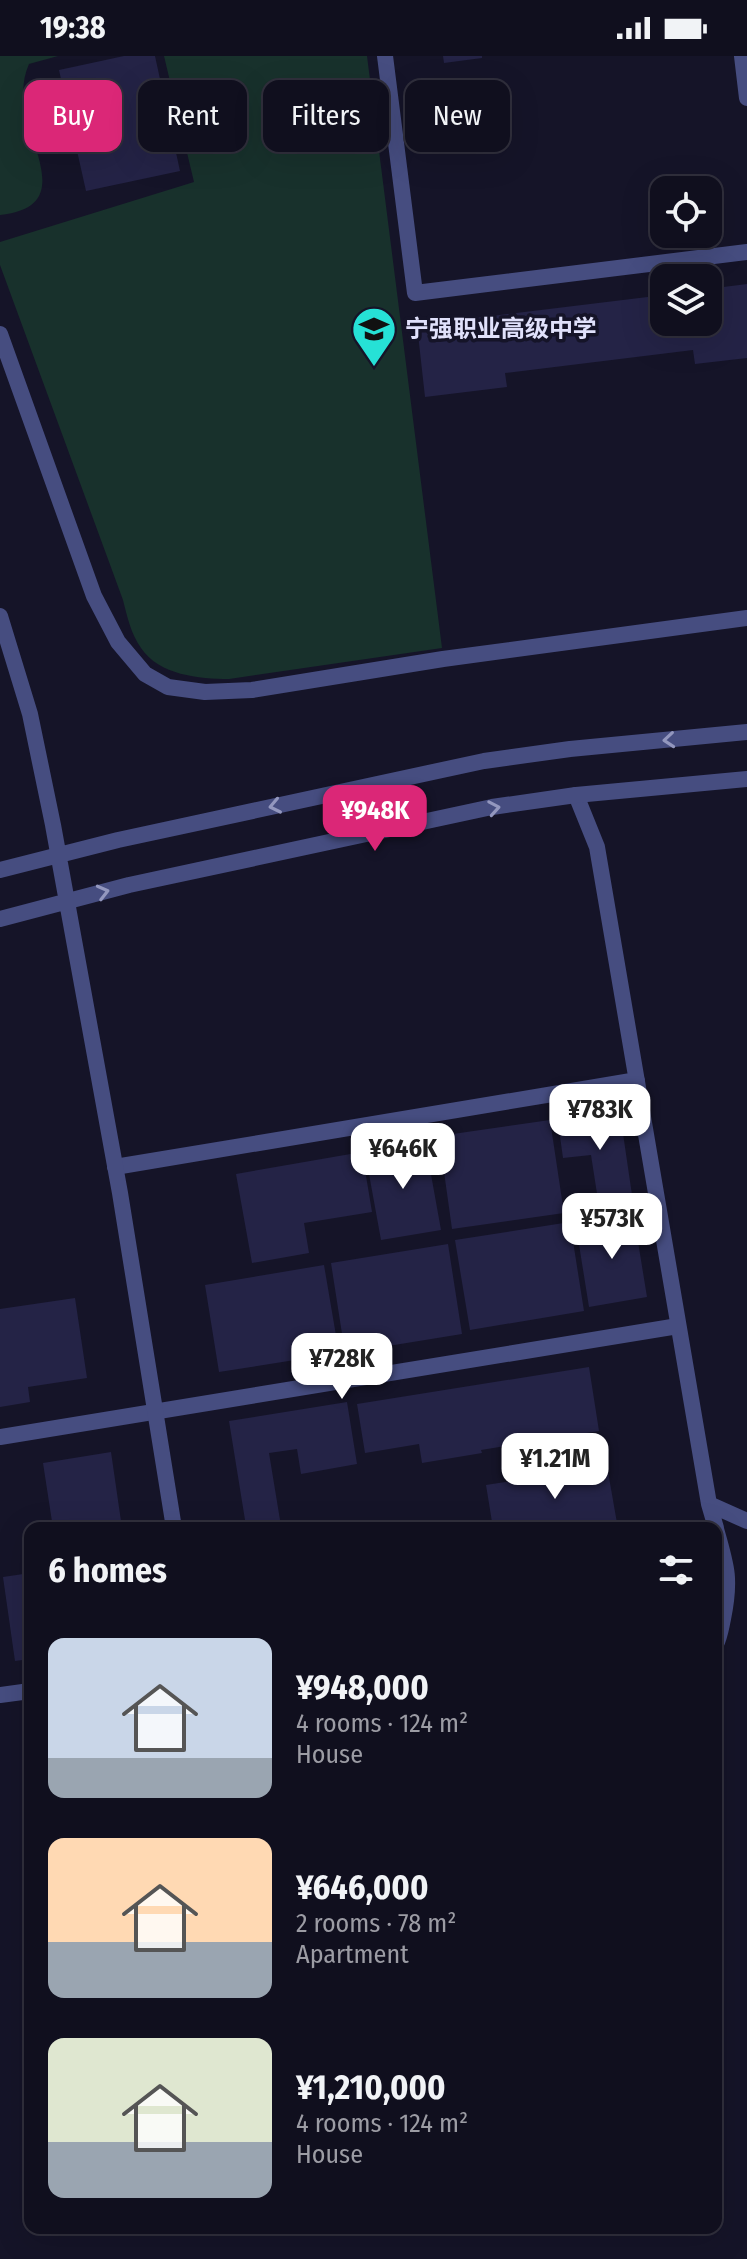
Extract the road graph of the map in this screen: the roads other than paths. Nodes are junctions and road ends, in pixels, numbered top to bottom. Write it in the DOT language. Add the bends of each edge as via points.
graph roads {
  1 [pos="385,56"];
  2 [pos="742,56"];
  3 [pos="747,98"];
  4 [pos="747,252"];
  5 [pos="0,334"];
  6 [pos="0,616"];
  7 [pos="747,618"];
  8 [pos="747,732"];
  9 [pos="747,779"];
  10 [pos="576,795"];
  11 [pos="58,855"];
  12 [pos="0,870"];
  13 [pos="67,901"];
  14 [pos="0,919"];
  15 [pos="637,1080"];
  16 [pos="115,1167"];
  17 [pos="678,1326"];
  18 [pos="155,1411"];
  19 [pos="0,1437"];
  20 [pos="709,1504"];
  21 [pos="747,1521"];
  22 [pos="173,1522"];
  23 [pos="714,1522"];
  24 [pos="722,1560"];
  25 [pos="722,1626"];
  26 [pos="24,1692"];
  27 [pos="0,1695"];
  1 -- 4 [label="street" via="415,293"];
  2 -- 3 [label="street"];
  5 -- 7 [label="street" via="94,596 118,642 145,674 168,687 252,690"];
  6 -- 11 [label="street" via="30,714"];
  8 -- 11 [label="street, one-way" via="484,761"];
  9 -- 10 [label="street"];
  13 -- 10 [label="street, one-way" via="478,810"];
  10 -- 15 [label="street" via="597,847"];
  11 -- 12 [label="street"];
  11 -- 13 [label="street"];
  13 -- 14 [label="street"];
  13 -- 16 [label="street"];
  15 -- 16 [label="street"];
  15 -- 17 [label="street"];
  16 -- 18 [label="street"];
  17 -- 18 [label="street"];
  17 -- 20 [label="street"];
  18 -- 19 [label="street"];
  18 -- 22 [label="street"];
  20 -- 21 [label="street"];
  20 -- 23 [label="street"];
  24 -- 25 [label="street" via="728,1572"];
  26 -- 27 [label="street"];
}
